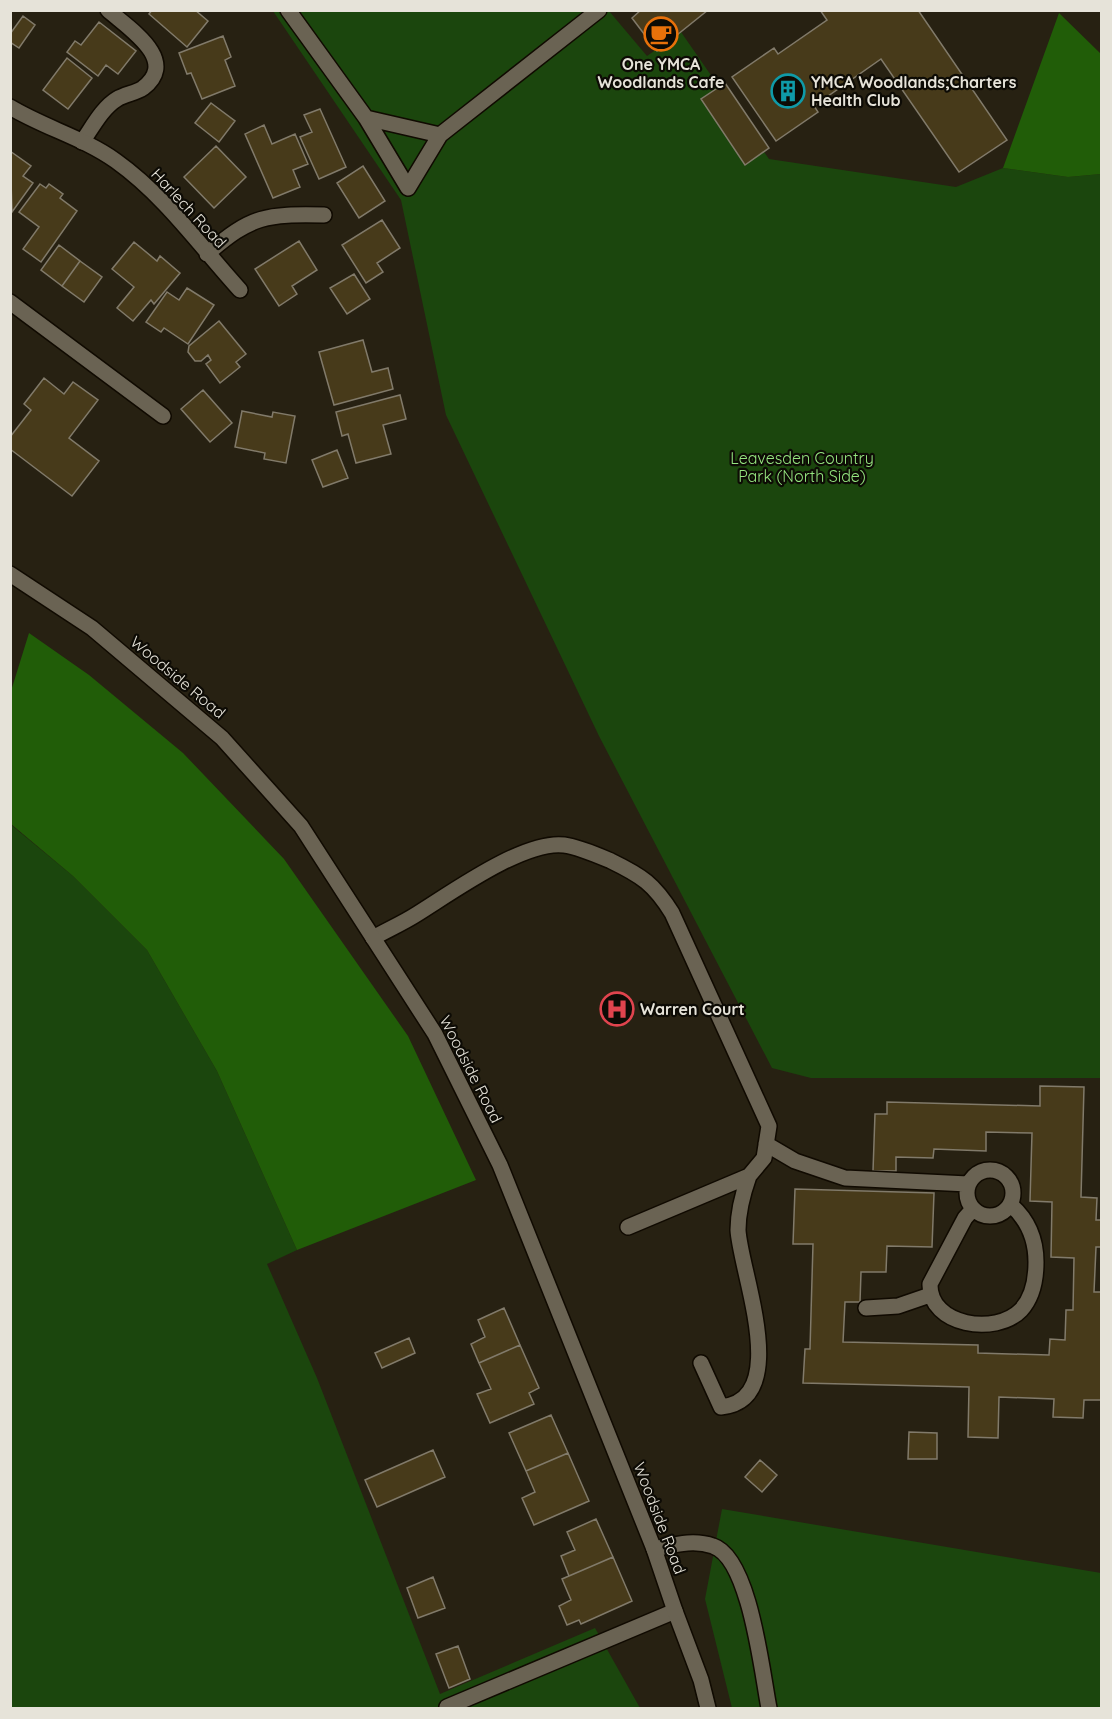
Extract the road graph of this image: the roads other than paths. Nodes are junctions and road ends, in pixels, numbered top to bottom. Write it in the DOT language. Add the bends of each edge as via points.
graph roads {
  1 [pos="108,10"];
  2 [pos="288,10"];
  3 [pos="599,10"];
  4 [pos="10,107"];
  5 [pos="366,118"];
  6 [pos="440,135"];
  7 [pos="82,142"];
  8 [pos="324,215"];
  9 [pos="207,254"];
  10 [pos="240,290"];
  11 [pos="10,302"];
  12 [pos="163,416"];
  13 [pos="10,574"];
  14 [pos="373,938"];
  15 [pos="766,1144"];
  16 [pos="749,1176"];
  17 [pos="968,1184"];
  18 [pos="1011,1204"];
  19 [pos="973,1209"];
  20 [pos="628,1227"];
  21 [pos="930,1294"];
  22 [pos="866,1308"];
  23 [pos="701,1363"];
  24 [pos="654,1549"];
  25 [pos="675,1611"];
  26 [pos="447,1707"];
  27 [pos="708,1708"];
  28 [pos="769,1708"];
  1 -- 7 [label="street" via="143,41 157,64 144,88 107,107"];
  2 -- 5 [label="street"];
  3 -- 6 [label="street"];
  4 -- 7 [label="street, Harlech Road"];
  5 -- 6 [label="street"];
  5 -- 6 [label="street" via="408,188"];
  7 -- 9 [label="street, Harlech Road" via="117,162 148,187"];
  8 -- 9 [label="street" via="279,214 259,219 239,228"];
  9 -- 10 [label="street, Harlech Road"];
  11 -- 12 [label="street"];
  13 -- 14 [label="street, Woodside Road" via="92,628 222,738 301,826"];
  14 -- 15 [label="street" via="527,850 563,844 633,872 658,891 672,913 769,1126"];
  14 -- 24 [label="street, Woodside Road" via="435,1034 500,1165"];
  15 -- 16 [label="street" via="764,1158"];
  15 -- 17 [label="street" via="795,1161 845,1178"];
  16 -- 20 [label="street"];
  16 -- 23 [label="street" via="740,1200 738,1231 758,1329 756,1379 748,1394 731,1406 721,1407"];
  17 -- 18 [label="street" via="980,1172 995,1170 1008,1177 1013,1192"];
  17 -- 19 [label="street" via="967,1199"];
  18 -- 19 [label="street" via="1001,1214 984,1215"];
  18 -- 21 [label="street" via="1032,1233 1036,1253 1036,1280 1020,1310 998,1323 962,1322 936,1306"];
  19 -- 21 [label="street" via="930,1284"];
  21 -- 22 [label="street" via="898,1306"];
  24 -- 25 [label="street, Woodside Road"];
  24 -- 28 [label="street" via="692,1541 716,1546 728,1557 746,1592"];
  25 -- 26 [label="street"];
  25 -- 27 [label="street, Woodside Road"];
}
